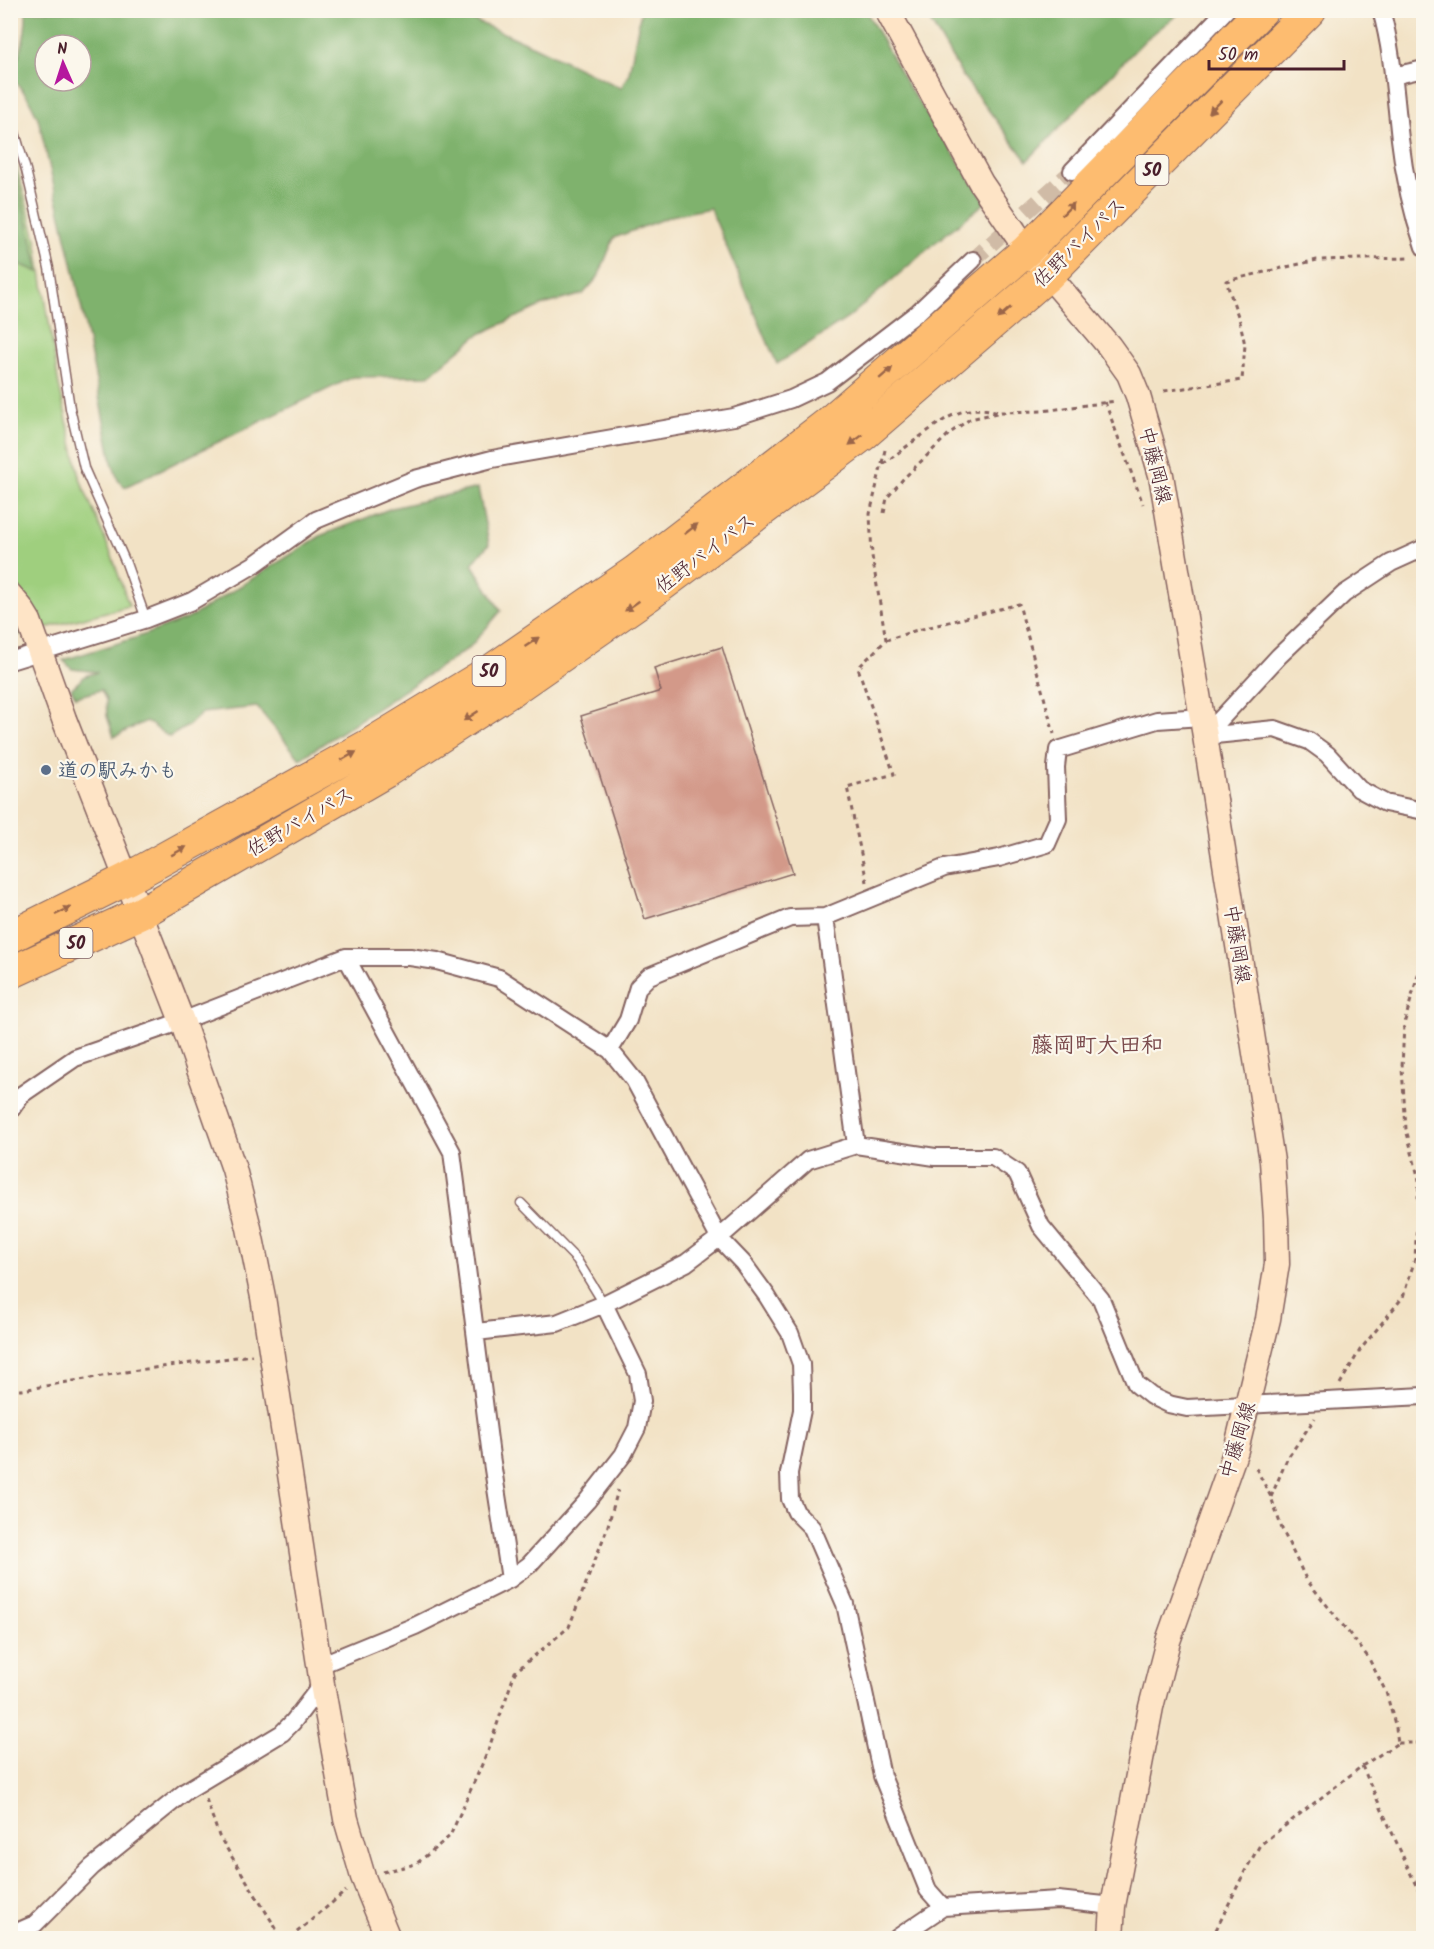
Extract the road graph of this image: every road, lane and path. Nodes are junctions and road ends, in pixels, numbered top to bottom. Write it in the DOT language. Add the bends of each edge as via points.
graph roads {
  1 [pos="10,10"];
  2 [pos="887,10"];
  3 [pos="1226,10"];
  4 [pos="1262,10"];
  5 [pos="1310,10"];
  6 [pos="1381,10"];
  7 [pos="10,38"];
  8 [pos="1424,69"];
  9 [pos="1393,76"];
  10 [pos="10,115"];
  11 [pos="1072,171"];
  12 [pos="1027,250"];
  13 [pos="1418,252"];
  14 [pos="973,260"];
  15 [pos="1048,274"];
  16 [pos="1164,392"];
  17 [pos="1116,400"];
  18 [pos="1001,412"];
  19 [pos="881,420"];
  20 [pos="883,464"];
  21 [pos="884,513"];
  22 [pos="1424,548"];
  23 [pos="10,594"];
  24 [pos="146,619"];
  25 [pos="886,640"];
  26 [pos="40,651"];
  27 [pos="10,661"];
  28 [pos="1203,726"];
  29 [pos="1058,750"];
  30 [pos="1424,811"];
  31 [pos="128,879"];
  32 [pos="871,899"];
  33 [pos="141,913"];
  34 [pos="825,917"];
  35 [pos="10,937"];
  36 [pos="1424,954"];
  37 [pos="346,957"];
  38 [pos="10,973"];
  39 [pos="182,1021"];
  40 [pos="610,1050"];
  41 [pos="10,1111"];
  42 [pos="856,1145"];
  43 [pos="521,1203"];
  44 [pos="719,1239"];
  45 [pos="604,1304"];
  46 [pos="476,1332"];
  47 [pos="271,1352"];
  48 [pos="10,1390"];
  49 [pos="1424,1395"];
  50 [pos="1328,1401"];
  51 [pos="1249,1405"];
  52 [pos="1236,1450"];
  53 [pos="623,1455"];
  54 [pos="1271,1497"];
  55 [pos="510,1579"];
  56 [pos="321,1674"];
  57 [pos="1398,1743"];
  58 [pos="1424,1743"];
  59 [pos="1362,1766"];
  60 [pos="204,1795"];
  61 [pos="363,1877"];
  62 [pos="1424,1903"];
  63 [pos="1113,1906"];
  64 [pos="943,1907"];
  65 [pos="10,1935"];
  66 [pos="282,1938"];
  67 [pos="290,1938"];
  68 [pos="388,1938"];
  69 [pos="897,1938"];
  70 [pos="1111,1938"];
  71 [pos="1212,1938"];
  1 -- 7 [label="path"];
  2 -- 12 [label="main road, 中藤岡線" via="981,183"];
  3 -- 11 [label="street"];
  12 -- 4 [label="highway, 佐野バイパス / 50, one-way"];
  5 -- 15 [label="highway, 佐野バイパス / 50, one-way"];
  6 -- 9 [label="street"];
  8 -- 9 [label="street"];
  9 -- 13 [label="street"];
  10 -- 24 [label="lane" via="49,268 70,408 84,468 126,562"];
  12 -- 15 [label="main road, 中藤岡線"];
  31 -- 12 [label="highway, 佐野バイパス / 50, one-way" via="369,745 492,670 636,571 826,425"];
  13 -- 16 [label="path" via="1317,260 1226,281 1245,345 1242,380"];
  14 -- 24 [label="street" via="917,313 827,382 791,399 734,417 492,459 415,479 316,520 255,564 192,601"];
  15 -- 19 [label="highway, 佐野バイパス / 50, one-way"];
  15 -- 28 [label="main road, 中藤岡線" via="1109,346 1129,374 1138,396 1161,475"];
  17 -- 18 [label="path" via="1043,411"];
  18 -- 20 [label="path" via="969,409 948,416"];
  18 -- 21 [label="path" via="970,419 950,433 886,498"];
  19 -- 20 [label="path" via="887,441"];
  19 -- 33 [label="highway, 佐野バイパス / 50, one-way" via="650,594 512,690 385,771"];
  20 -- 25 [label="path" via="870,514 872,556"];
  22 -- 28 [label="street" via="1391,563 1344,594"];
  23 -- 26 [label="main road" via="29,621"];
  24 -- 26 [label="street"];
  25 -- 29 [label="path" via="1019,604"];
  25 -- 32 [label="path" via="858,668 894,774 847,787"];
  26 -- 27 [label="street"];
  26 -- 31 [label="main road"];
  28 -- 29 [label="street" via="1157,720"];
  28 -- 30 [label="street" via="1275,729 1309,741 1327,754 1359,789 1385,803"];
  28 -- 51 [label="main road, 中藤岡線" via="1272,1161 1276,1219 1272,1297"];
  29 -- 32 [label="street" via="1058,819 1047,844 944,868"];
  31 -- 33 [label="main road"];
  35 -- 31 [label="highway, 佐野バイパス / 50, one-way"];
  32 -- 34 [label="street"];
  33 -- 38 [label="highway, 佐野バイパス / 50"];
  33 -- 39 [label="main road"];
  34 -- 40 [label="street" via="790,918 649,976 638,987 628,1020"];
  34 -- 42 [label="street"];
  36 -- 50 [label="path" via="1404,1024 1402,1068 1406,1129 1419,1180 1415,1259 1403,1297 1360,1350"];
  37 -- 39 [label="street"];
  37 -- 40 [label="street" via="410,957 499,978"];
  37 -- 46 [label="street" via="452,1152"];
  39 -- 41 [label="street" via="75,1058 21,1095"];
  39 -- 47 [label="main road" via="234,1170 254,1251"];
  40 -- 44 [label="street" via="634,1080"];
  42 -- 44 [label="street" via="808,1161"];
  42 -- 51 [label="street" via="935,1157 993,1157 1017,1173 1041,1226 1101,1299 1136,1384 1168,1404 1187,1408"];
  43 -- 45 [label="lane" via="577,1260"];
  44 -- 45 [label="street" via="686,1263"];
  44 -- 64 [label="street" via="767,1296 790,1333 801,1364 802,1410 789,1473 790,1498 795,1512 812,1528 845,1604 882,1776 928,1890"];
  45 -- 46 [label="street" via="557,1323"];
  45 -- 53 [label="street" via="638,1374 642,1401 637,1428"];
  46 -- 55 [label="street"];
  47 -- 48 [label="path"];
  47 -- 56 [label="main road"];
  49 -- 50 [label="street"];
  50 -- 51 [label="street"];
  50 -- 54 [label="path" via="1287,1459"];
  51 -- 52 [label="main road, 中藤岡線"];
  52 -- 54 [label="path" via="1257,1470"];
  52 -- 63 [label="main road, 中藤岡線" via="1168,1641 1151,1707"];
  53 -- 55 [label="street" via="554,1539"];
  53 -- 61 [label="path" via="620,1485 607,1529 569,1627 515,1672 488,1751 450,1836 416,1864"];
  54 -- 57 [label="path" via="1306,1580 1368,1656 1386,1692"];
  55 -- 56 [label="street"];
  56 -- 61 [label="main road" via="346,1819"];
  56 -- 65 [label="street" via="293,1722 282,1733 186,1791 92,1867 35,1924"];
  57 -- 58 [label="path"];
  57 -- 59 [label="path"];
  59 -- 62 [label="path"];
  59 -- 71 [label="path" via="1260,1845"];
  60 -- 66 [label="path" via="219,1836"];
  61 -- 67 [label="path"];
  61 -- 68 [label="main road"];
  63 -- 64 [label="street" via="1058,1900"];
  63 -- 70 [label="main road, 中藤岡線"];
  64 -- 69 [label="street"];
}
